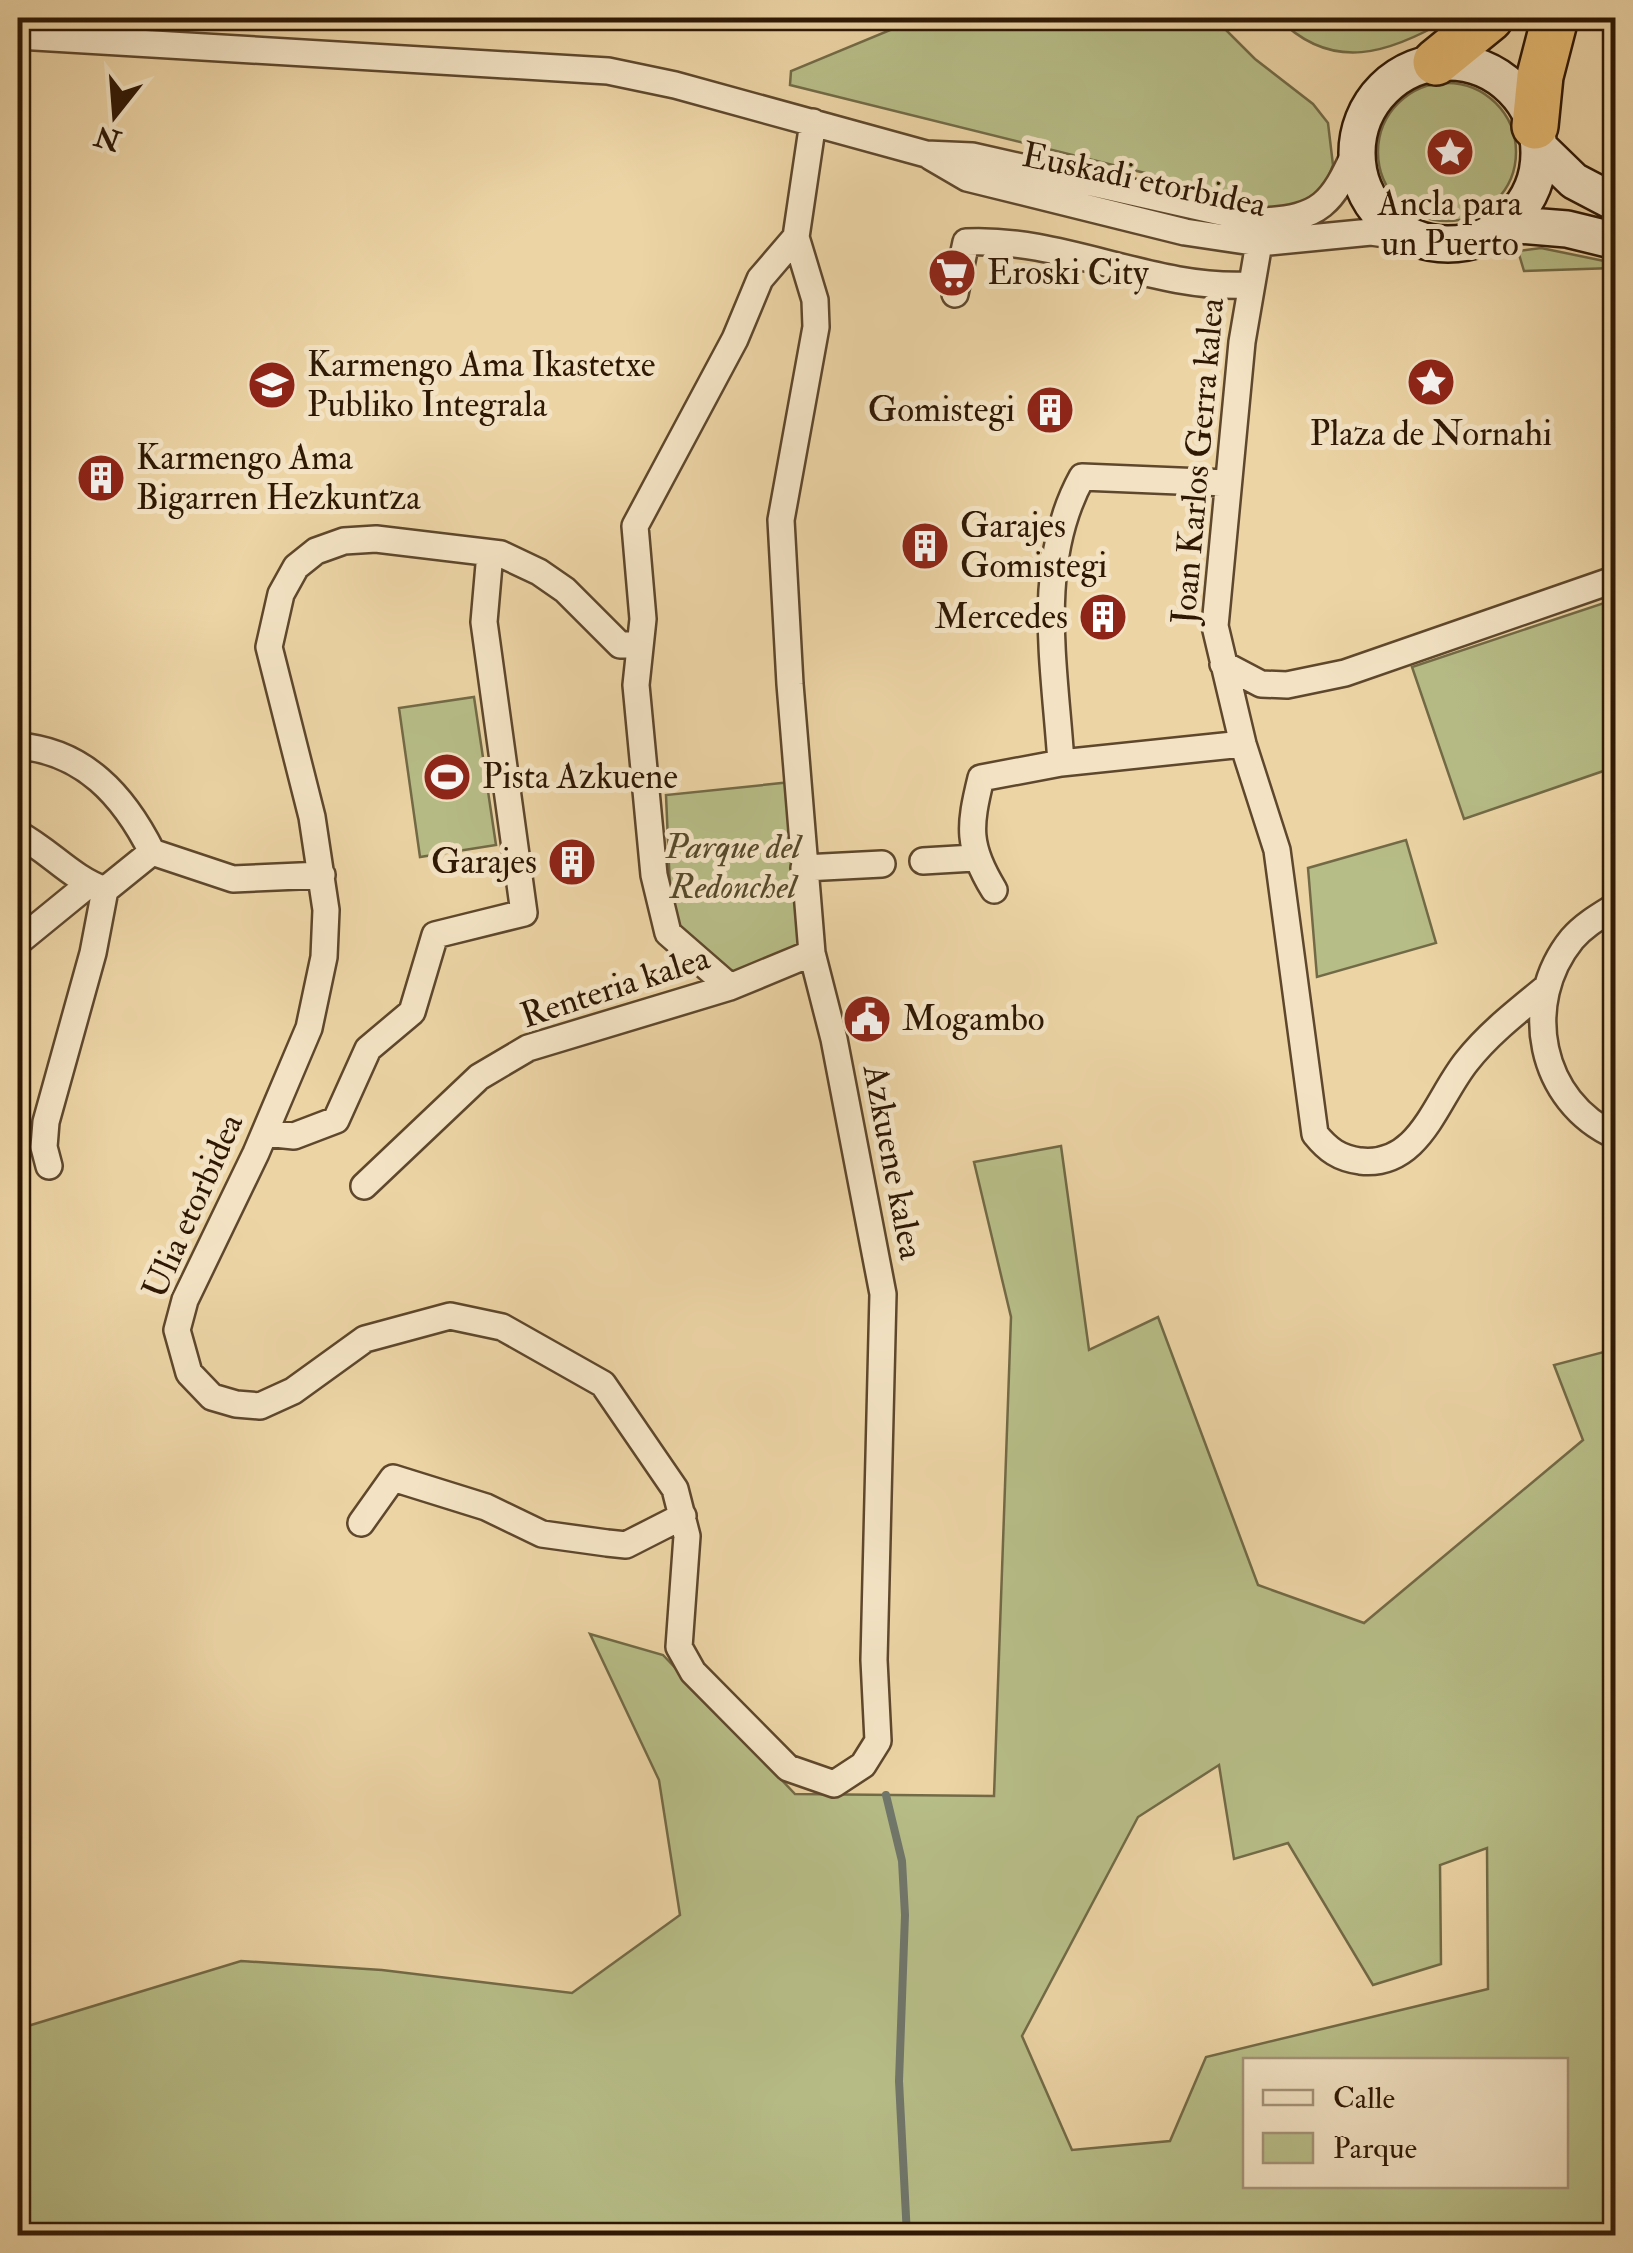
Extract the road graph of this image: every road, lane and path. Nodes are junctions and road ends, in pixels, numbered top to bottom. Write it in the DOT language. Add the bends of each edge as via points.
graph roads {
  1 [pos="1490,18"];
  2 [pos="1555,18"];
  3 [pos="18,36"];
  4 [pos="1436,62"];
  5 [pos="813,122"];
  6 [pos="1537,136"];
  7 [pos="1356,150"];
  8 [pos="926,154"];
  9 [pos="1616,203"];
  10 [pos="1505,224"];
  11 [pos="796,237"];
  12 [pos="1414,238"];
  13 [pos="1616,242"];
  14 [pos="1259,243"];
  15 [pos="760,279"];
  16 [pos="1248,285"];
  17 [pos="955,294"];
  18 [pos="815,300"];
  19 [pos="1228,483"];
  20 [pos="490,552"];
  21 [pos="1616,579"];
  22 [pos="640,646"];
  23 [pos="1222,664"];
  24 [pos="1243,744"];
  25 [pos="18,746"];
  26 [pos="1061,763"];
  27 [pos="18,834"];
  28 [pos="152,852"];
  29 [pos="974,858"];
  30 [pos="923,861"];
  31 [pos="882,864"];
  32 [pos="804,868"];
  33 [pos="322,875"];
  34 [pos="97,887"];
  35 [pos="994,890"];
  36 [pos="1616,906"];
  37 [pos="18,942"];
  38 [pos="812,953"];
  39 [pos="730,987"];
  40 [pos="1547,987"];
  41 [pos="265,1132"];
  42 [pos="1616,1136"];
  43 [pos="49,1166"];
  44 [pos="364,1186"];
  45 [pos="683,1516"];
  46 [pos="361,1522"];
  47 [pos="834,1784"];
  1 -- 4 [label="highway"];
  2 -- 6 [label="highway" via="1540,76"];
  3 -- 5 [label="street, Euskadi etorbidea" via="608,71"];
  4 -- 6 [label="main road" via="1462,62 1508,83"];
  4 -- 7 [label="main road" via="1395,78 1378,93"];
  5 -- 8 [label="street, Euskadi etorbidea"];
  5 -- 11 [label="street"];
  6 -- 9 [label="main road" via="1574,181"];
  6 -- 10 [label="main road" via="1535,181"];
  7 -- 8 [label="street, Euskadi etorbidea" via="1338,192 1318,210 1260,220 972,156"];
  7 -- 12 [label="main road" via="1372,203"];
  8 -- 14 [label="street, Euskadi etorbidea" via="967,178 1185,232"];
  10 -- 12 [label="main road" via="1464,242"];
  10 -- 13 [label="main road" via="1568,229"];
  11 -- 15 [label="street"];
  11 -- 18 [label="street, Azkuene kalea"];
  12 -- 14 [label="street, Euskadi etorbidea" via="1371,232"];
  14 -- 16 [label="street, Joan Karlos Gerra kalea"];
  15 -- 18 [label="street" via="775,272 791,276"];
  15 -- 22 [label="street" via="635,526"];
  16 -- 17 [label="street" via="1170,276 1009,240 966,242"];
  16 -- 19 [label="street, Joan Karlos Gerra kalea"];
  18 -- 32 [label="street, Azkuene kalea" via="816,327 781,520"];
  19 -- 23 [label="street, Joan Karlos Gerra kalea" via="1215,589"];
  19 -- 26 [label="street" via="1082,477 1063,510 1050,576"];
  20 -- 22 [label="street, Ulia etorbidea" via="565,590 620,645"];
  20 -- 33 [label="street, Ulia etorbidea" via="344,541 296,567 281,594 270,647"];
  20 -- 41 [label="street" via="484,622 524,914 435,934 412,1012 368,1050 336,1120 294,1136"];
  21 -- 23 [label="street" via="1345,673 1260,684"];
  22 -- 39 [label="street" via="636,685 654,875 668,934"];
  23 -- 24 [label="street, Joan Karlos Gerra kalea"];
  24 -- 26 [label="street"];
  24 -- 40 [label="street, Joan Karlos Gerra kalea" via="1277,850 1308,1111 1327,1149 1372,1162 1399,1155 1424,1131 1467,1061"];
  25 -- 28 [label="street" via="78,763 108,786 132,812"];
  26 -- 29 [label="street" via="981,778 970,820"];
  27 -- 34 [label="street"];
  28 -- 33 [label="street" via="234,880"];
  28 -- 34 [label="street"];
  29 -- 30 [label="street"];
  29 -- 35 [label="street"];
  31 -- 32 [label="street"];
  32 -- 38 [label="street, Azkuene kalea"];
  33 -- 41 [label="street, Ulia etorbidea" via="320,983"];
  34 -- 37 [label="street"];
  34 -- 43 [label="street" via="93,953 46,1122"];
  36 -- 40 [label="street" via="1574,936"];
  38 -- 39 [label="street, Renteria kalea"];
  38 -- 47 [label="street, Azkuene kalea" via="883,1294 878,1741 863,1765"];
  39 -- 44 [label="street, Renteria kalea" via="545,1033 479,1077"];
  40 -- 42 [label="street" via="1542,1033 1555,1080 1585,1119"];
  41 -- 45 [label="street, Ulia etorbidea" via="177,1330 189,1373 212,1397 260,1406 293,1391 365,1339 414,1322 450,1316 502,1327 603,1384 676,1489"];
  45 -- 46 [label="street" via="626,1545 607,1543 542,1534 486,1507 393,1478"];
  45 -- 47 [label="street, Ulia etorbidea" via="679,1647 788,1768"];
}
